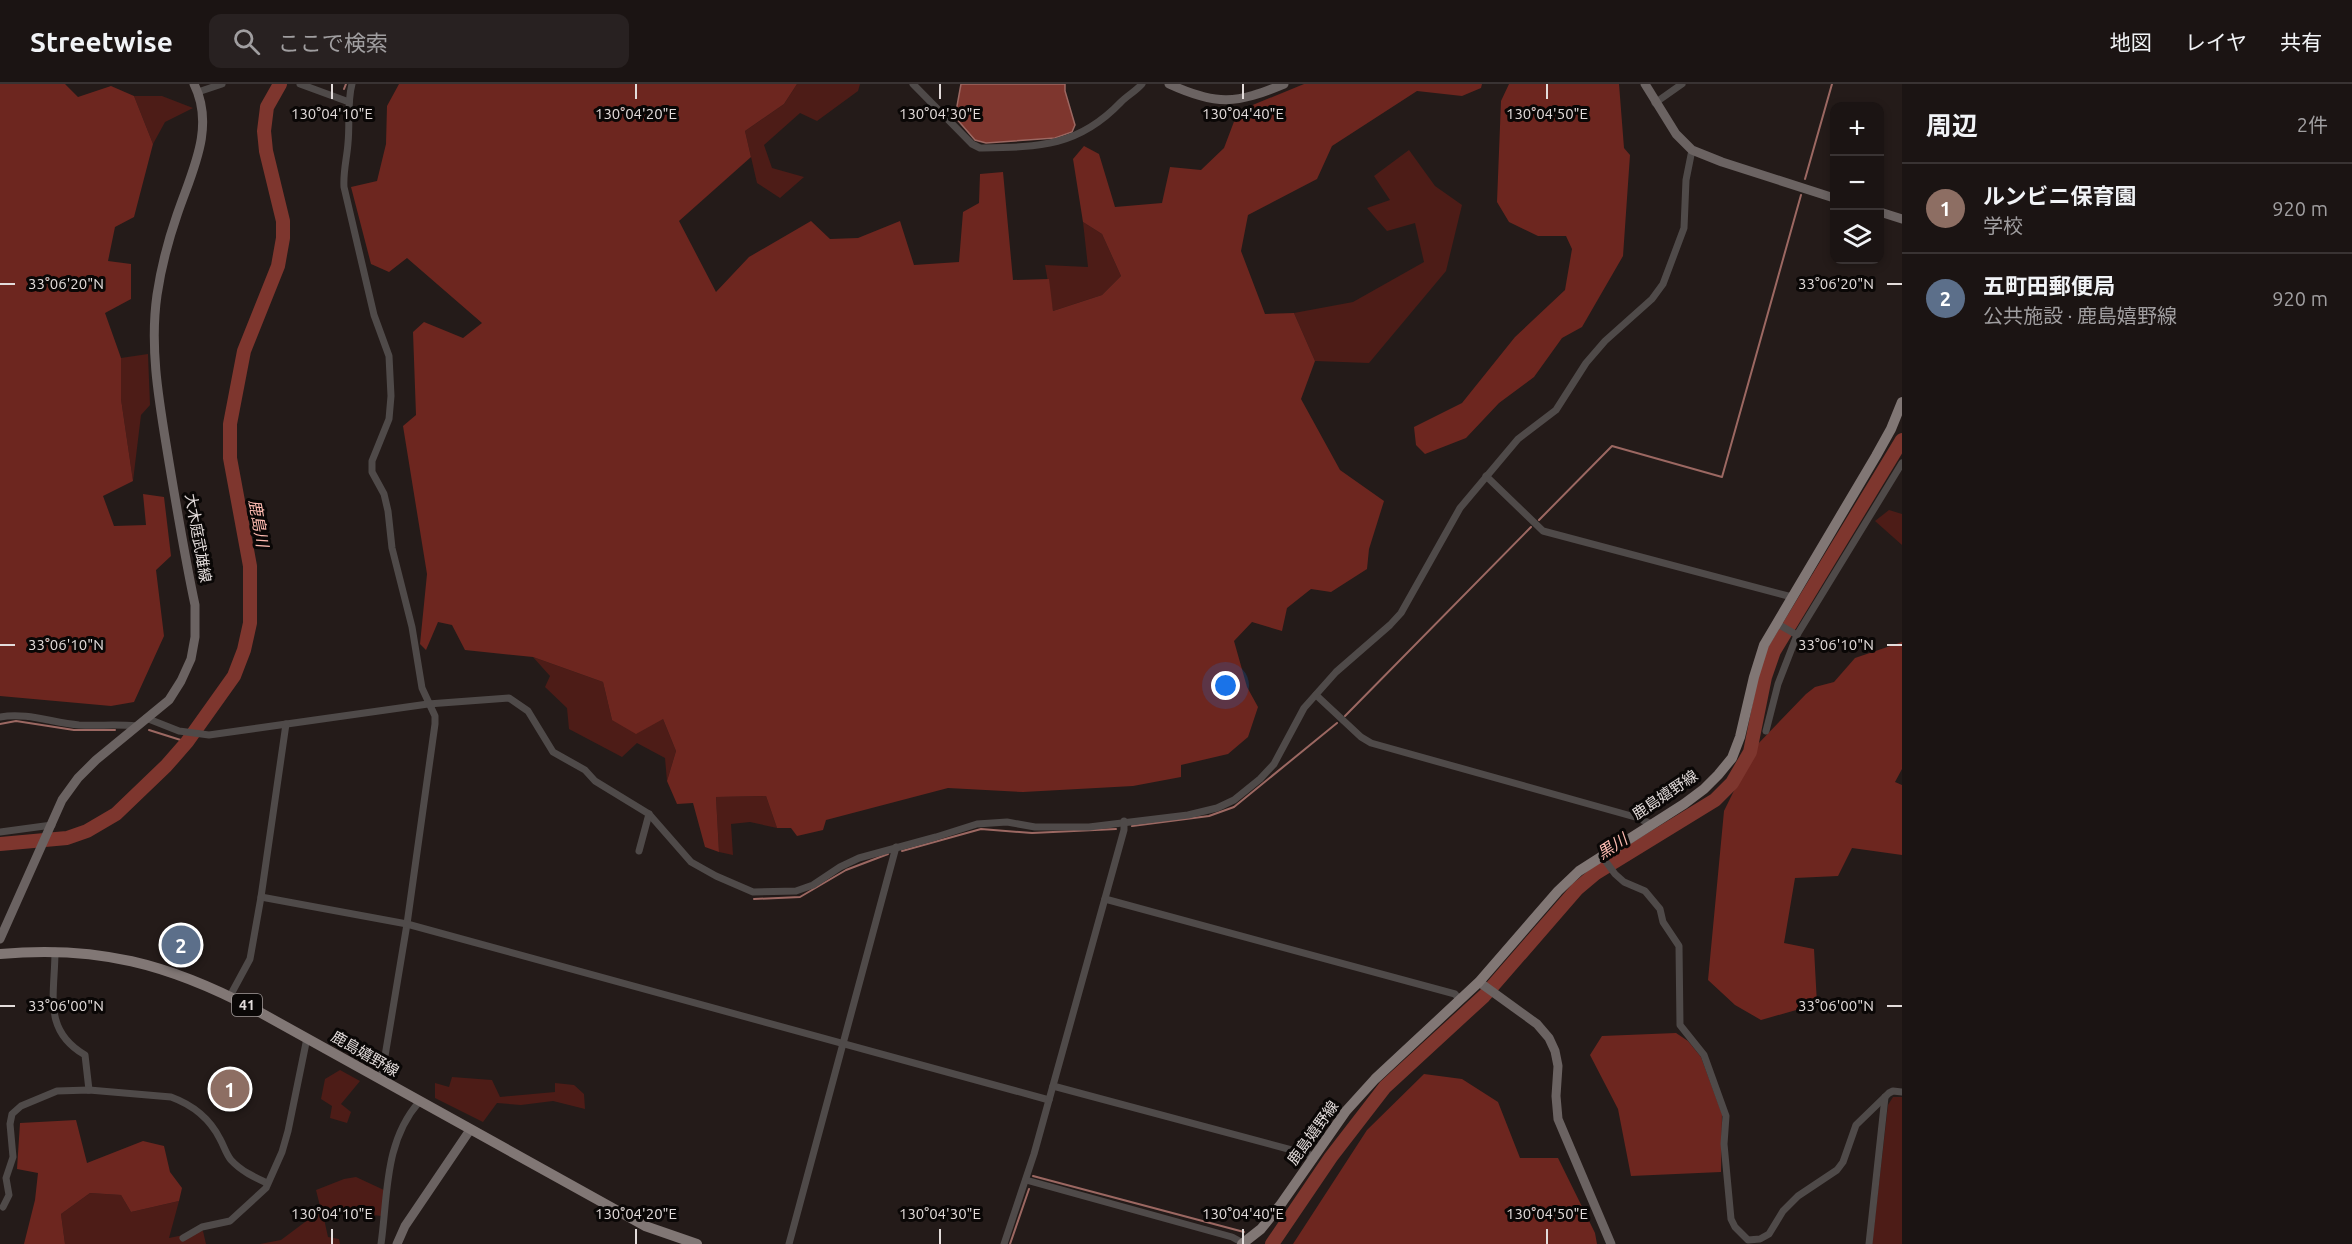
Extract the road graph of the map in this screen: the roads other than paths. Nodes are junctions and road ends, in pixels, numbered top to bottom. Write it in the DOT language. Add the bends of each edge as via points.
graph roads {
  1 [pos="222,84"];
  2 [pos="300,84"];
  3 [pos="352,84"];
  4 [pos="913,84"];
  5 [pos="1142,84"];
  6 [pos="1172,84"];
  7 [pos="1284,84"];
  8 [pos="1645,84"];
  9 [pos="1682,84"];
  10 [pos="196,88"];
  11 [pos="349,102"];
  12 [pos="1655,103"];
  13 [pos="1692,150"];
  14 [pos="1830,197"];
  15 [pos="1884,213"];
  16 [pos="1902,219"];
  17 [pos="1902,402"];
  18 [pos="1902,464"];
  19 [pos="1486,476"];
  20 [pos="1792,597"];
  21 [pos="1779,625"];
  22 [pos="1795,634"];
  23 [pos="1316,695"];
  24 [pos="428,704"];
  25 [pos="0,717"];
  26 [pos="146,718"];
  27 [pos="286,724"];
  28 [pos="136,726"];
  29 [pos="1766,731"];
  30 [pos="649,814"];
  31 [pos="1124,821"];
  32 [pos="1652,824"];
  33 [pos="52,825"];
  34 [pos="0,832"];
  35 [pos="896,847"];
  36 [pos="639,851"];
  37 [pos="1601,855"];
  38 [pos="261,897"];
  39 [pos="1105,899"];
  40 [pos="407,924"];
  41 [pos="0,939"];
  42 [pos="56,951"];
  43 [pos="0,954"];
  44 [pos="1479,982"];
  45 [pos="230,996"];
  46 [pos="1459,999"];
  47 [pos="307,1038"];
  48 [pos="844,1045"];
  49 [pos="381,1080"];
  50 [pos="1053,1086"];
  51 [pos="89,1090"];
  52 [pos="1902,1092"];
  53 [pos="1885,1097"];
  54 [pos="1050,1100"];
  55 [pos="419,1102"];
  56 [pos="470,1130"];
  57 [pos="1314,1156"];
  58 [pos="1026,1180"];
  59 [pos="267,1183"];
  60 [pos="3,1207"];
  61 [pos="183,1238"];
  62 [pos="381,1244"];
  63 [pos="397,1244"];
  64 [pos="697,1244"];
  65 [pos="789,1244"];
  66 [pos="1004,1244"];
  67 [pos="1242,1244"];
  68 [pos="1611,1244"];
  69 [pos="1869,1244"];
  1 -- 10 [label="street"];
  2 -- 11 [label="street"];
  3 -- 11 [label="street"];
  4 -- 5 [label="street" via="980,148 1068,140 1099,123"];
  6 -- 7 [label="main road" via="1209,98 1231,101"];
  8 -- 12 [label="main road"];
  9 -- 12 [label="street"];
  10 -- 26 [label="main road, 大木庭武雄線" via="203,120 201,144 162,264 154,339 159,401 195,605 195,637 181,681 169,700"];
  11 -- 24 [label="street" via="344,187 374,315 388,356 391,396 372,472 384,494 392,548"];
  12 -- 13 [label="main road"];
  13 -- 14 [label="main road"];
  13 -- 19 [label="street" via="1684,228 1663,284 1586,363 1556,410 1518,439"];
  15 -- 16 [label="main road"];
  17 -- 20 [label="main road, 鹿島嬉野線" via="1876,456"];
  18 -- 22 [label="street"];
  19 -- 20 [label="street" via="1542,531"];
  19 -- 23 [label="street" via="1453,519 1401,613"];
  20 -- 21 [label="main road, 鹿島嬉野線"];
  21 -- 22 [label="street"];
  21 -- 32 [label="main road, 鹿島嬉野線" via="1764,645 1732,758 1704,789"];
  22 -- 29 [label="street"];
  23 -- 31 [label="street" via="1304,708 1274,764 1234,800 1188,814"];
  23 -- 32 [label="street" via="1371,743"];
  24 -- 27 [label="street"];
  24 -- 30 [label="street" via="509,698 516,701 528,711 553,752"];
  24 -- 40 [label="street" via="435,716 434,741"];
  25 -- 28 [label="street"];
  26 -- 27 [label="street" via="197,735"];
  26 -- 28 [label="main road, 大木庭武雄線"];
  27 -- 38 [label="street"];
  28 -- 33 [label="main road, 大木庭武雄線" via="78,778 62,800"];
  30 -- 35 [label="street" via="691,862 753,892 796,891 859,858"];
  30 -- 36 [label="street"];
  31 -- 35 [label="street" via="1089,826 977,824"];
  31 -- 39 [label="street"];
  32 -- 37 [label="main road, 鹿島嬉野線"];
  33 -- 34 [label="street"];
  33 -- 41 [label="main road, 大木庭武雄線"];
  35 -- 48 [label="street"];
  37 -- 44 [label="main road, 鹿島嬉野線" via="1558,891"];
  37 -- 53 [label="street" via="1624,882 1645,891 1660,909 1663,922 1679,946 1680,1025 1704,1055 1726,1116 1724,1144 1731,1219 1748,1240 1769,1234 1798,1196 1837,1170 1856,1125"];
  38 -- 40 [label="street"];
  38 -- 45 [label="street" via="250,959"];
  39 -- 46 [label="street" via="1455,994"];
  39 -- 50 [label="street"];
  40 -- 48 [label="street"];
  40 -- 49 [label="street"];
  42 -- 43 [label="main road, 鹿島嬉野線 / 41"];
  42 -- 45 [label="main road, 鹿島嬉野線 / 41" via="83,952 157,967"];
  42 -- 51 [label="street" via="54,1020 71,1046 86,1055"];
  44 -- 46 [label="main road, 鹿島嬉野線"];
  44 -- 68 [label="main road" via="1537,1024 1549,1038 1558,1066 1558,1119"];
  45 -- 47 [label="main road, 鹿島嬉野線 / 41"];
  46 -- 57 [label="main road, 鹿島嬉野線" via="1375,1079"];
  47 -- 49 [label="main road, 鹿島嬉野線 / 41"];
  47 -- 59 [label="street" via="288,1131"];
  48 -- 54 [label="street"];
  48 -- 65 [label="street"];
  49 -- 55 [label="main road, 鹿島嬉野線 / 41"];
  50 -- 54 [label="street"];
  50 -- 57 [label="street"];
  51 -- 59 [label="street" via="182,1101 206,1118 230,1158 242,1170"];
  51 -- 60 [label="street" via="57,1091 21,1106 12,1114 13,1157 6,1178 9,1195"];
  52 -- 53 [label="street" via="1893,1091"];
  53 -- 69 [label="street"];
  54 -- 58 [label="street"];
  55 -- 56 [label="main road, 鹿島嬉野線 / 41"];
  55 -- 62 [label="street" via="409,1113 388,1166"];
  56 -- 63 [label="main road"];
  56 -- 64 [label="main road, 鹿島嬉野線 / 41" via="645,1226"];
  57 -- 67 [label="main road, 鹿島嬉野線" via="1261,1229"];
  58 -- 66 [label="street"];
  58 -- 67 [label="street" via="1233,1237"];
  59 -- 61 [label="street" via="230,1221 202,1227"];
}
